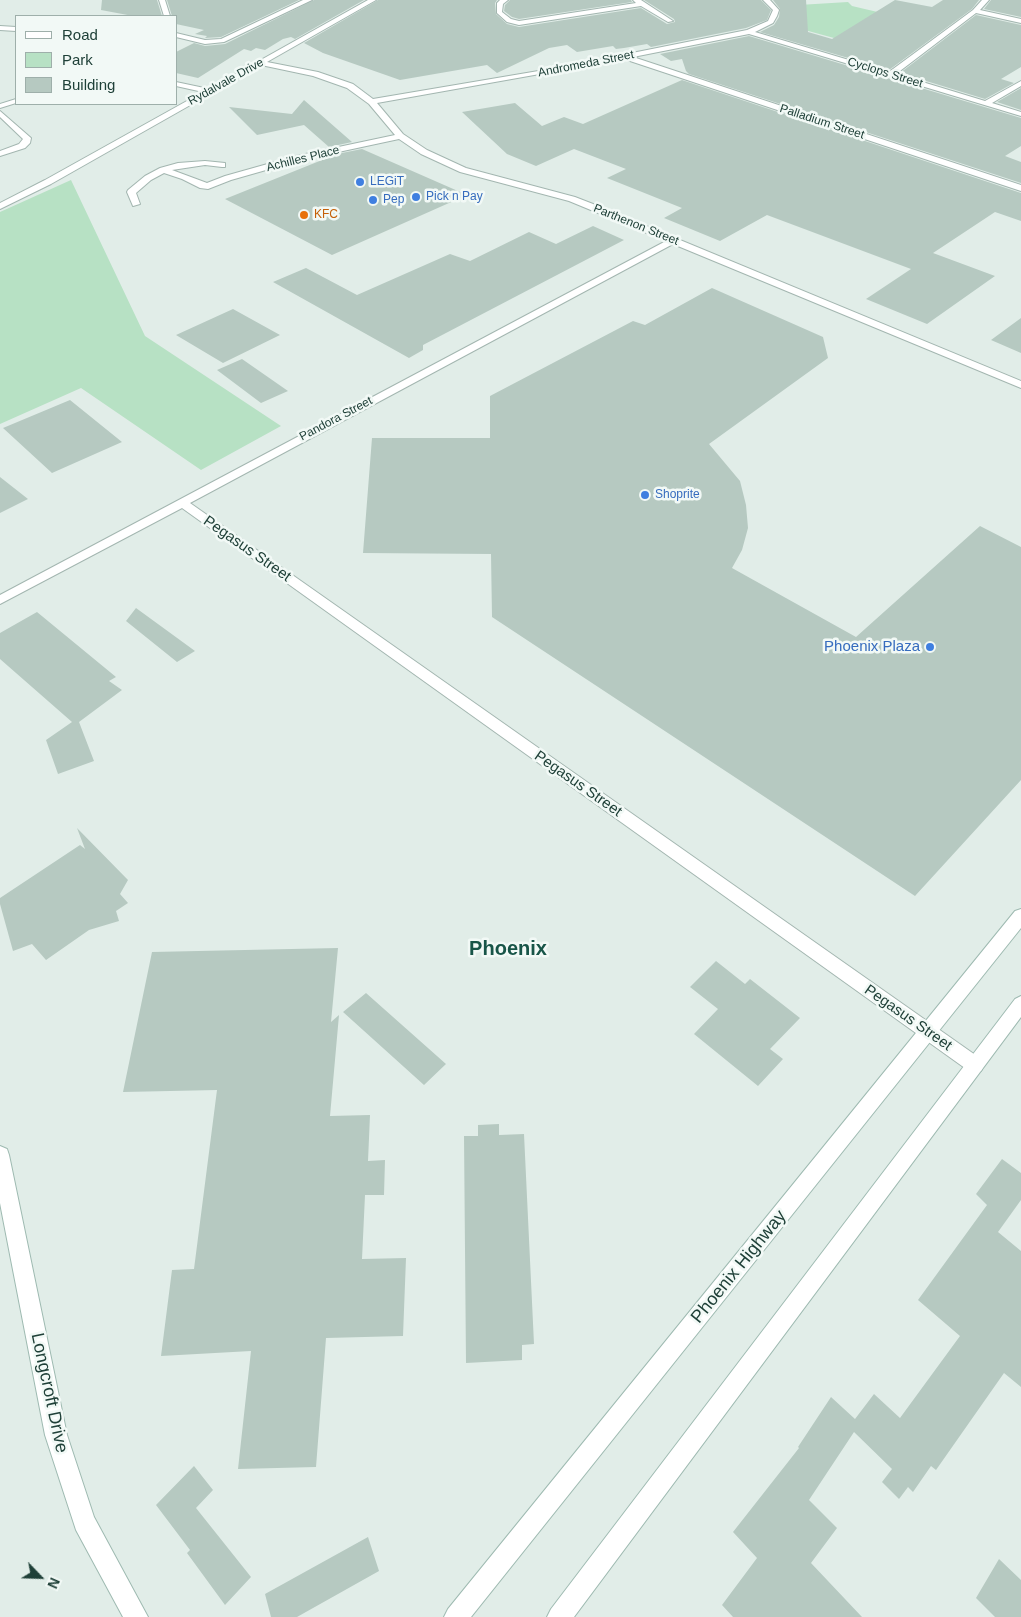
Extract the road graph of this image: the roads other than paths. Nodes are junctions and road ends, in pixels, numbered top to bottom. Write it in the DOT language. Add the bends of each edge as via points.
graph roads {
  1 [pos="162,0"];
  2 [pos="309,0"];
  3 [pos="373,0"];
  4 [pos="505,0"];
  5 [pos="766,0"];
  6 [pos="986,0"];
  7 [pos="638,2"];
  8 [pos="975,11"];
  9 [pos="167,15"];
  10 [pos="1021,20"];
  11 [pos="670,21"];
  12 [pos="0,28"];
  13 [pos="15,29"];
  14 [pos="748,32"];
  15 [pos="178,35"];
  16 [pos="623,56"];
  17 [pos="260,63"];
  18 [pos="891,74"];
  19 [pos="1021,83"];
  20 [pos="178,84"];
  21 [pos="210,91"];
  22 [pos="15,102"];
  23 [pos="372,102"];
  24 [pos="986,103"];
  25 [pos="0,106"];
  26 [pos="0,113"];
  27 [pos="1021,114"];
  28 [pos="400,136"];
  29 [pos="0,154"];
  30 [pos="222,165"];
  31 [pos="163,170"];
  32 [pos="1021,188"];
  33 [pos="136,204"];
  34 [pos="0,206"];
  35 [pos="674,240"];
  36 [pos="1020,383"];
  37 [pos="181,502"];
  38 [pos="0,600"];
  39 [pos="1021,916"];
  40 [pos="1021,1004"];
  41 [pos="928,1032"];
  42 [pos="974,1065"];
  43 [pos="0,1155"];
  44 [pos="136,1617"];
  45 [pos="456,1617"];
  46 [pos="559,1617"];
  1 -- 9 [label="street"];
  2 -- 15 [label="street" via="222,41 205,42"];
  3 -- 17 [label="street, Rydalvale Drive"];
  4 -- 7 [label="street" via="500,3 499,12 508,21 519,23"];
  5 -- 14 [label="street, Andromeda Street" via="776,10 771,22"];
  6 -- 8 [label="street"];
  7 -- 11 [label="street"];
  8 -- 10 [label="street"];
  8 -- 18 [label="street"];
  12 -- 13 [label="street"];
  14 -- 16 [label="street, Andromeda Street"];
  14 -- 18 [label="street, Cyclops Street"];
  16 -- 23 [label="street, Andromeda Street"];
  16 -- 32 [label="street, Palladium Street"];
  17 -- 21 [label="street, Rydalvale Drive"];
  17 -- 23 [label="street, Parthenon Street" via="315,74 350,86"];
  18 -- 24 [label="street, Cyclops Street"];
  19 -- 24 [label="street"];
  20 -- 21 [label="street"];
  21 -- 34 [label="street, Rydalvale Drive"];
  22 -- 25 [label="street"];
  23 -- 28 [label="street, Parthenon Street"];
  24 -- 27 [label="street, Cyclops Street"];
  26 -- 29 [label="street" via="27,138 22,146"];
  28 -- 31 [label="street, Achilles Place" via="299,158 208,186"];
  28 -- 35 [label="street, Parthenon Street" via="424,152 463,170 572,199"];
  30 -- 31 [label="street" via="189,164"];
  31 -- 33 [label="street" via="131,192"];
  35 -- 36 [label="street, Parthenon Street"];
  35 -- 37 [label="street, Pandora Street"];
  37 -- 38 [label="street, Pandora Street"];
  37 -- 41 [label="street, Pegasus Street"];
  39 -- 41 [label="street, Phoenix Highway"];
  40 -- 42 [label="street"];
  41 -- 42 [label="street, Pegasus Street"];
  41 -- 45 [label="street, Phoenix Highway"];
  42 -- 46 [label="street"];
  43 -- 44 [label="street, Longcroft Drive" via="56,1435 84,1522"];
}
